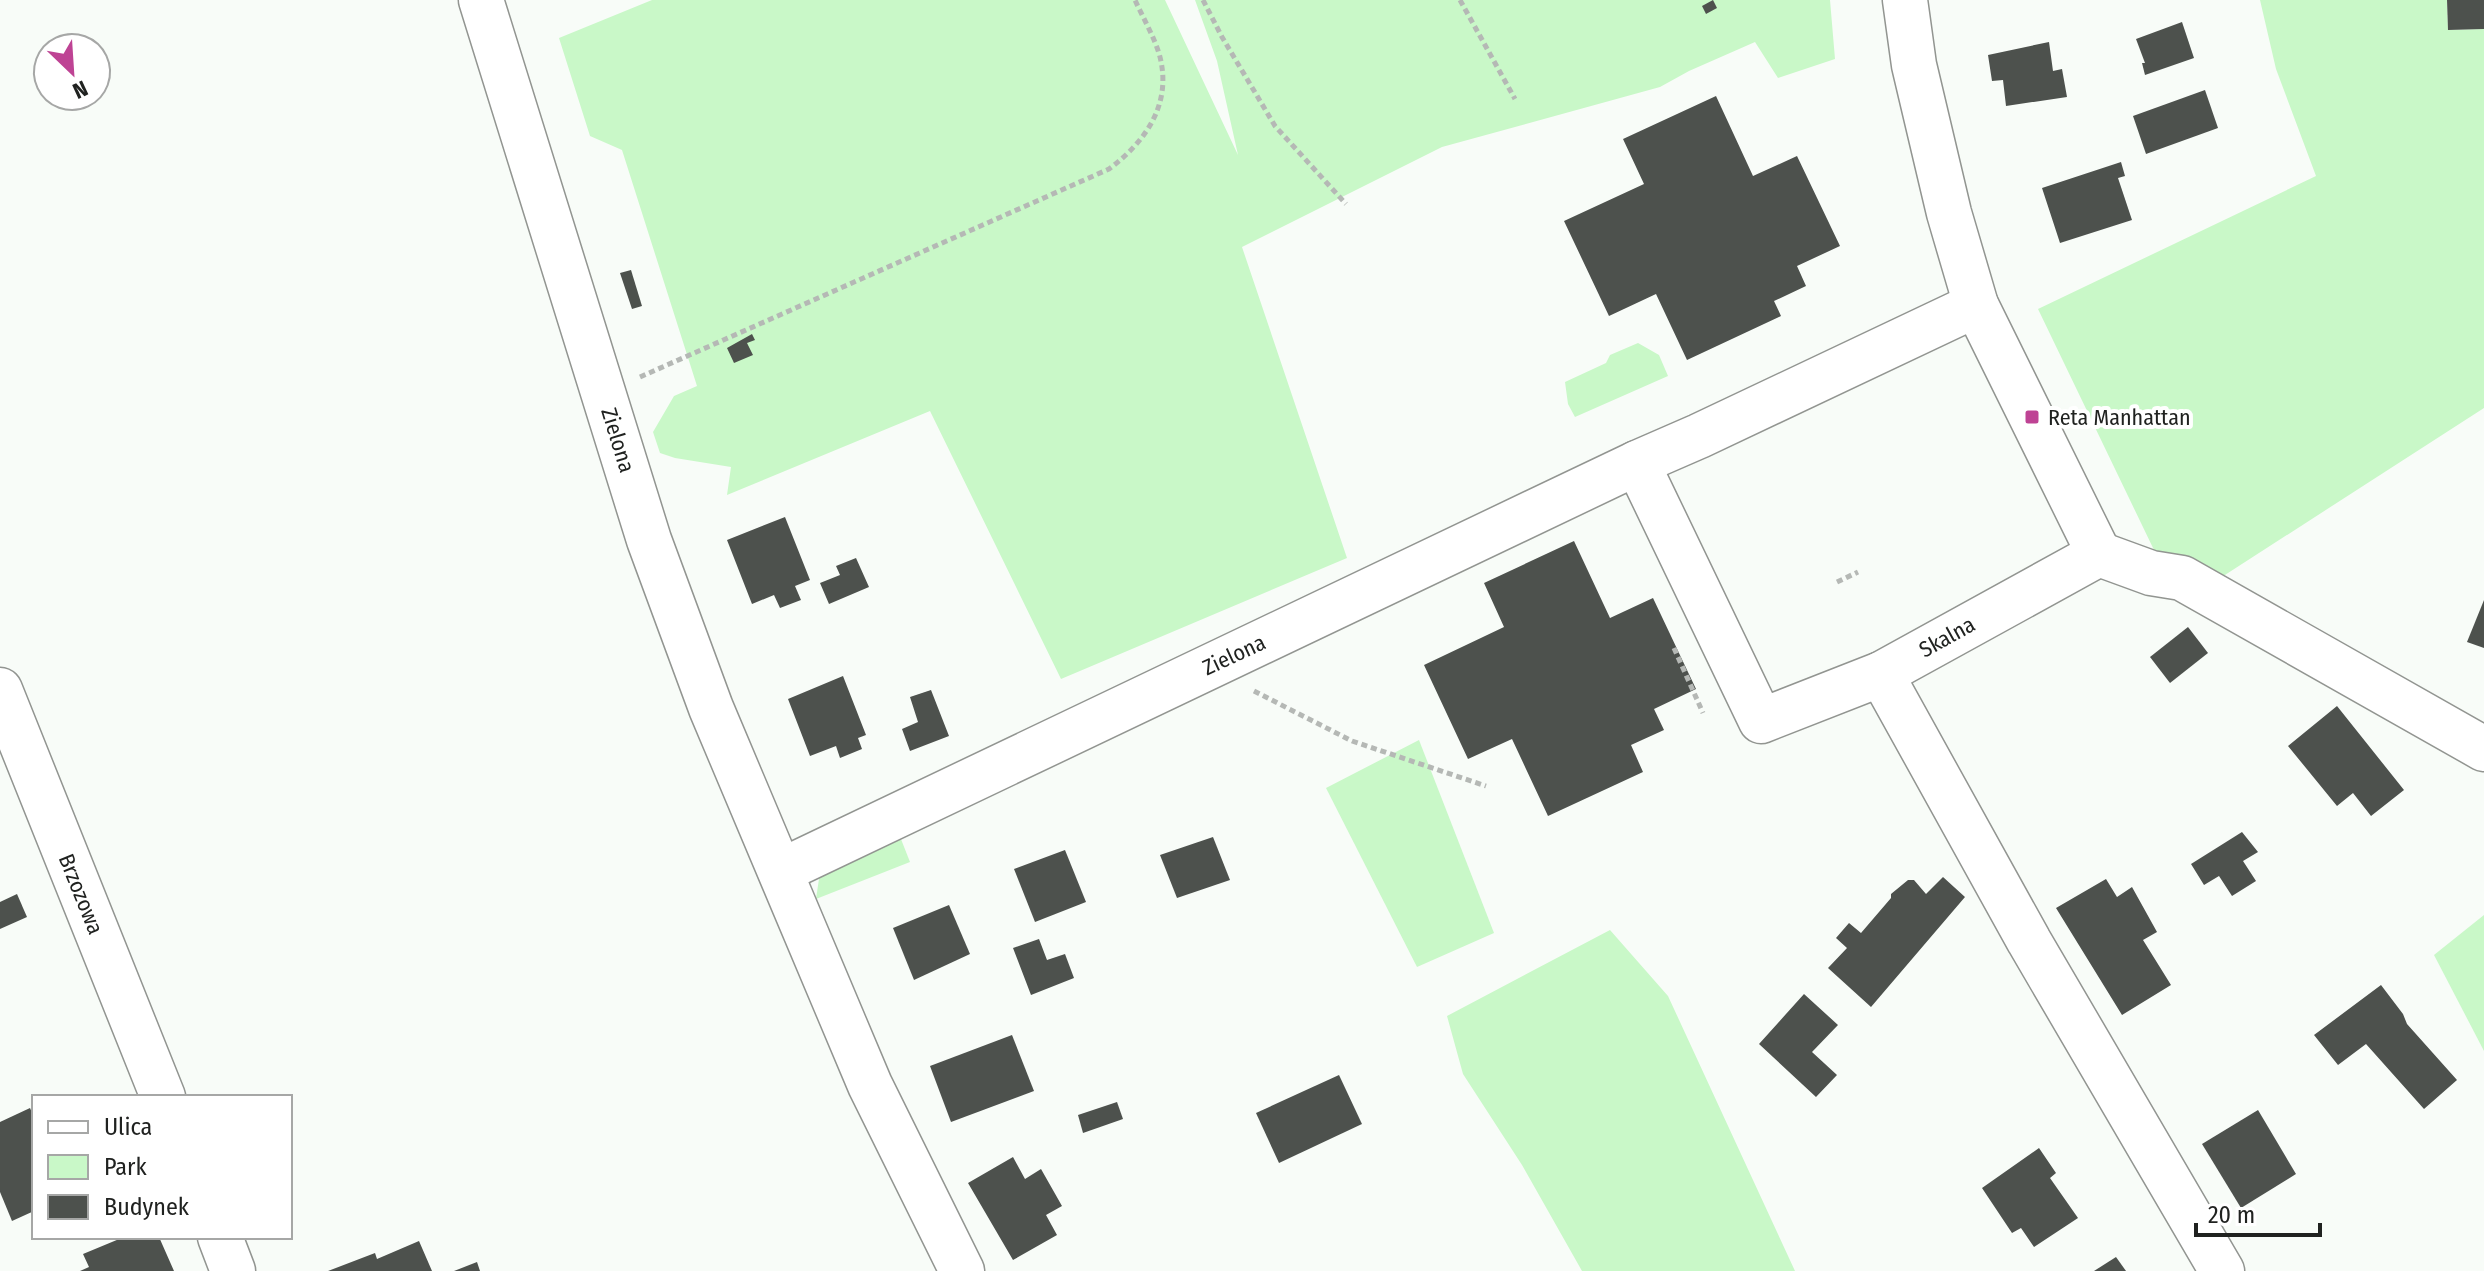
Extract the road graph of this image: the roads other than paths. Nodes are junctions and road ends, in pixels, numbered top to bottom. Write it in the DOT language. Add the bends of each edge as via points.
graph roads {
  1 [pos="481,0"];
  2 [pos="1905,0"];
  3 [pos="1976,305"];
  4 [pos="1637,463"];
  5 [pos="2099,554"];
  6 [pos="1881,674"];
  7 [pos="0,690"];
  8 [pos="2484,749"];
  9 [pos="781,871"];
  10 [pos="162,1095"];
  11 [pos="221,1239"];
  12 [pos="233,1271"];
  13 [pos="962,1271"];
  14 [pos="2222,1271"];
  1 -- 9 [label="street, Zielona" via="649,540 711,708"];
  2 -- 3 [label="street" via="1917,80"];
  3 -- 4 [label="street, Zielona"];
  3 -- 5 [label="street"];
  4 -- 6 [label="street, Skalna" via="1761,721"];
  4 -- 9 [label="street, Zielona"];
  5 -- 6 [label="street, Skalna"];
  5 -- 8 [label="street" via="2182,578"];
  6 -- 14 [label="street"];
  7 -- 10 [label="street, Brzozowa"];
  9 -- 13 [label="street, Zielona" via="870,1085"];
  11 -- 12 [label="street"];
}
